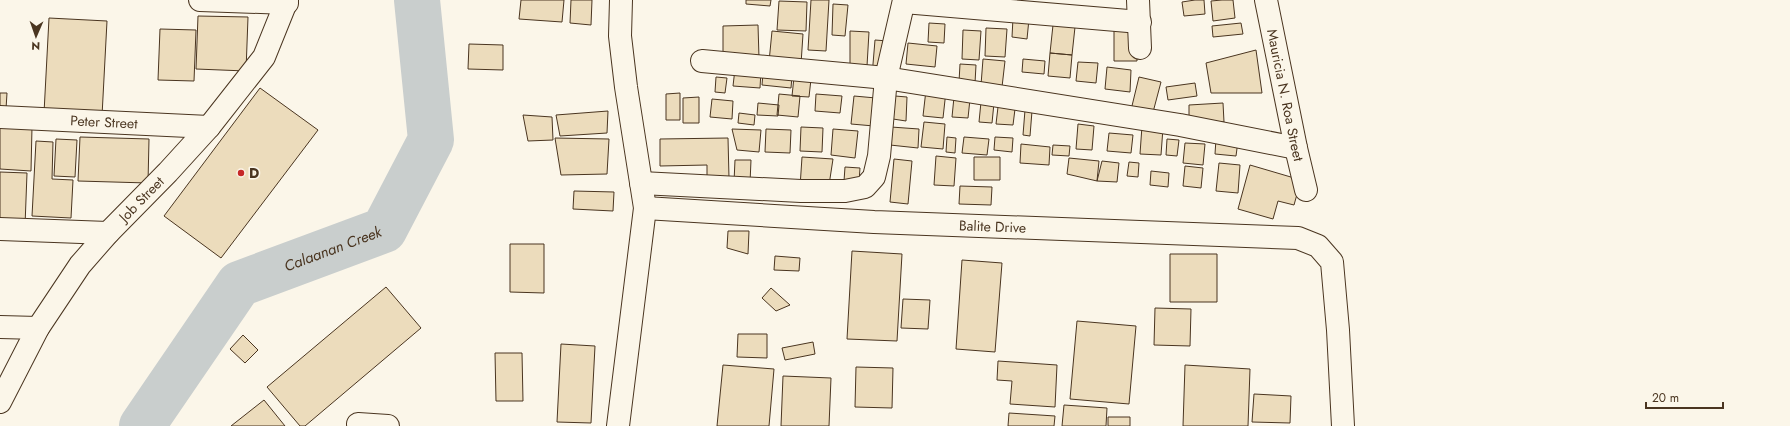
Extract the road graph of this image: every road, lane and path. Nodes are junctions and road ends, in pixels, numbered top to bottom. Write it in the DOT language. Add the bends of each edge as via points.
graph roads {
  1 [pos="200,0"];
  2 [pos="621,0"];
  3 [pos="1138,0"];
  4 [pos="1266,0"];
  5 [pos="287,1"];
  6 [pos="904,1"];
  7 [pos="1140,22"];
  8 [pos="1140,48"];
  9 [pos="702,61"];
  10 [pos="886,78"];
  11 [pos="0,117"];
  12 [pos="209,127"];
  13 [pos="1296,148"];
  14 [pos="641,183"];
  15 [pos="1306,190"];
  16 [pos="645,208"];
  17 [pos="0,229"];
  18 [pos="108,233"];
  19 [pos="0,327"];
  20 [pos="38,328"];
  21 [pos="0,402"];
  22 [pos="358,424"];
  23 [pos="388,426"];
  24 [pos="618,426"];
  25 [pos="1343,426"];
  1 -- 5 [label="street"];
  2 -- 14 [label="street" via="620,36"];
  3 -- 7 [label="street"];
  4 -- 13 [label="street, Mauricia N. Roa Street"];
  5 -- 12 [label="street, Job Street" via="264,57"];
  6 -- 7 [label="street"];
  6 -- 10 [label="street"];
  7 -- 8 [label="street"];
  9 -- 10 [label="street"];
  10 -- 13 [label="street" via="1180,125"];
  10 -- 14 [label="street" via="879,156 874,177 865,186 845,191 802,191"];
  11 -- 12 [label="street, Peter Street"];
  12 -- 18 [label="street, Job Street"];
  13 -- 15 [label="street, Mauricia N. Roa Street"];
  14 -- 16 [label="street"];
  16 -- 24 [label="street"];
  16 -- 25 [label="street, Balite Drive" via="874,222 1298,238 1318,246 1332,262"];
  17 -- 18 [label="street"];
  18 -- 20 [label="street, Job Street" via="80,265"];
  19 -- 20 [label="street"];
  20 -- 21 [label="street, Job Street"];
  22 -- 23 [label="street"];
}
